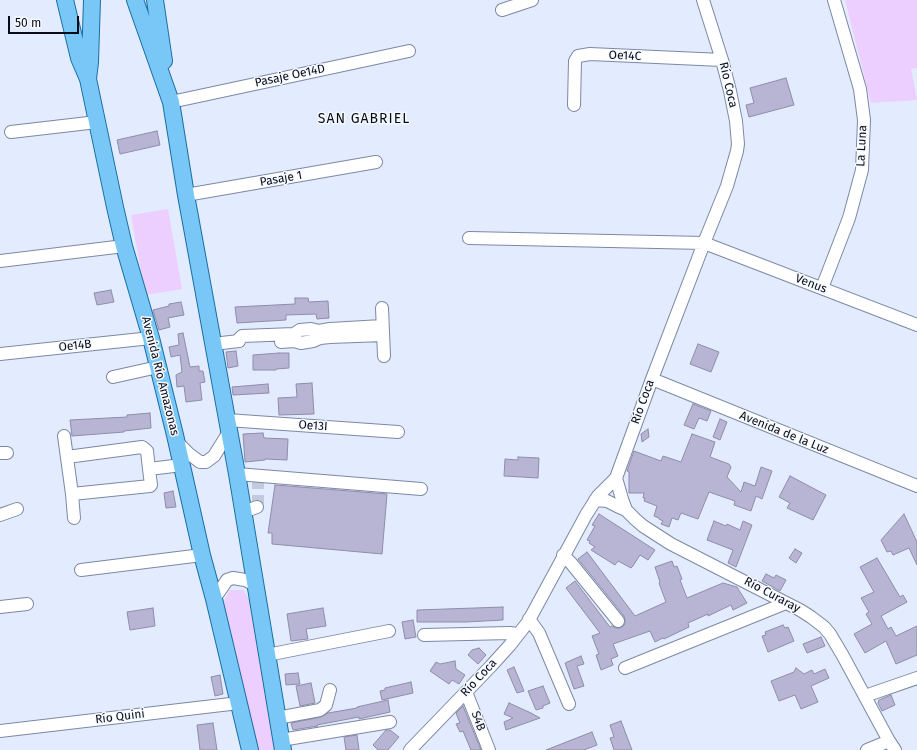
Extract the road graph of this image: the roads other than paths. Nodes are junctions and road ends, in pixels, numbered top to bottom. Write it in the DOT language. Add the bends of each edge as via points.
graph roads {
  1 [pos="65,0"];
  2 [pos="92,0"];
  3 [pos="135,0"];
  4 [pos="154,0"];
  5 [pos="532,0"];
  6 [pos="702,0"];
  7 [pos="834,0"];
  8 [pos="502,10"];
  9 [pos="409,51"];
  10 [pos="722,60"];
  11 [pos="88,79"];
  12 [pos="171,102"];
  13 [pos="574,105"];
  14 [pos="98,122"];
  15 [pos="11,132"];
  16 [pos="376,162"];
  17 [pos="186,195"];
  18 [pos="469,238"];
  19 [pos="704,243"];
  20 [pos="124,246"];
  21 [pos="0,261"];
  22 [pos="822,288"];
  23 [pos="382,308"];
  24 [pos="917,325"];
  25 [pos="382,331"];
  26 [pos="151,338"];
  27 [pos="213,344"];
  28 [pos="0,354"];
  29 [pos="384,356"];
  30 [pos="158,367"];
  31 [pos="113,377"];
  32 [pos="652,379"];
  33 [pos="228,426"];
  34 [pos="398,432"];
  35 [pos="175,435"];
  36 [pos="64,436"];
  37 [pos="67,457"];
  38 [pos="182,465"];
  39 [pos="149,469"];
  40 [pos="237,477"];
  41 [pos="616,478"];
  42 [pos="258,482"];
  43 [pos="917,486"];
  44 [pos="421,489"];
  45 [pos="72,494"];
  46 [pos="595,500"];
  47 [pos="17,510"];
  48 [pos="626,510"];
  49 [pos="0,515"];
  50 [pos="74,518"];
  51 [pos="563,555"];
  52 [pos="202,556"];
  53 [pos="81,570"];
  54 [pos="256,588"];
  55 [pos="214,599"];
  56 [pos="786,603"];
  57 [pos="27,604"];
  58 [pos="0,607"];
  59 [pos="529,619"];
  60 [pos="618,621"];
  61 [pos="389,631"];
  62 [pos="518,634"];
  63 [pos="424,635"];
  64 [pos="267,655"];
  65 [pos="625,668"];
  66 [pos="917,678"];
  67 [pos="330,690"];
  68 [pos="466,692"];
  69 [pos="865,696"];
  70 [pos="239,703"];
  71 [pos="569,704"];
  72 [pos="278,718"];
  73 [pos="390,722"];
  74 [pos="0,731"];
  75 [pos="282,745"];
  76 [pos="892,745"];
  77 [pos="250,750"];
  78 [pos="410,750"];
  79 [pos="489,750"];
  80 [pos="866,750"];
  1 -- 11 [label="main road" via="79,58"];
  2 -- 11 [label="main road, Avenida Río Amazonas"];
  3 -- 12 [label="main road"];
  4 -- 12 [label="main road"];
  5 -- 8 [label="street"];
  6 -- 10 [label="street, Río Coca"];
  7 -- 22 [label="street, La Luna" via="860,89 864,120 862,170 849,218"];
  9 -- 12 [label="street, Pasaje Oe14D"];
  10 -- 13 [label="street, Oe14C" via="590,54 578,56 575,61"];
  10 -- 19 [label="street, Río Coca" via="738,144 727,186"];
  11 -- 14 [label="main road, Avenida Río Amazonas"];
  12 -- 17 [label="main road"];
  14 -- 15 [label="street"];
  14 -- 20 [label="main road, Avenida Río Amazonas"];
  16 -- 17 [label="street, Pasaje 1"];
  17 -- 27 [label="main road"];
  18 -- 19 [label="street, Venus"];
  19 -- 22 [label="street, Venus"];
  19 -- 32 [label="street, Río Coca"];
  20 -- 21 [label="street"];
  20 -- 26 [label="main road, Avenida Río Amazonas"];
  22 -- 24 [label="street, Venus"];
  23 -- 25 [label="street"];
  25 -- 27 [label="street" via="346,332 330,329 320,334 311,329 300,330 294,337 265,339 242,336 238,341"];
  25 -- 29 [label="street"];
  26 -- 28 [label="street, Oe14B"];
  26 -- 30 [label="main road, Avenida Río Amazonas"];
  27 -- 33 [label="main road"];
  30 -- 31 [label="street"];
  30 -- 35 [label="main road, Avenida Río Amazonas"];
  32 -- 41 [label="street, Río Coca"];
  32 -- 43 [label="street, Avenida de la Luz"];
  33 -- 34 [label="street, Oe13I"];
  33 -- 35 [label="street" via="214,456 206,462 200,462 188,453"];
  33 -- 40 [label="main road"];
  35 -- 38 [label="main road, Avenida Río Amazonas"];
  36 -- 37 [label="street"];
  37 -- 39 [label="street" via="142,447 147,451"];
  37 -- 45 [label="street"];
  38 -- 39 [label="street"];
  38 -- 52 [label="main road, Avenida Río Amazonas"];
  39 -- 45 [label="street" via="150,486"];
  40 -- 42 [label="street"];
  40 -- 44 [label="street"];
  40 -- 54 [label="main road" via="250,510"];
  41 -- 46 [label="street, Río Coca"];
  41 -- 48 [label="street, Río Curaray"];
  45 -- 50 [label="street"];
  46 -- 48 [label="street" via="607,501"];
  46 -- 51 [label="street, Río Coca"];
  47 -- 49 [label="street"];
  48 -- 56 [label="street, Río Curaray" via="643,526 671,544"];
  51 -- 59 [label="street, Río Coca"];
  51 -- 60 [label="street"];
  52 -- 53 [label="street"];
  52 -- 55 [label="main road, Avenida Río Amazonas"];
  54 -- 55 [label="street" via="245,580 233,578 227,580"];
  54 -- 64 [label="main road"];
  55 -- 70 [label="main road, Avenida Río Amazonas"];
  56 -- 65 [label="street"];
  56 -- 69 [label="street, Río Curaray" via="812,617 830,634"];
  57 -- 58 [label="street"];
  59 -- 62 [label="street, Río Coca"];
  59 -- 71 [label="street" via="539,633"];
  61 -- 64 [label="street"];
  62 -- 63 [label="street"];
  62 -- 68 [label="street, Río Coca"];
  64 -- 72 [label="main road"];
  66 -- 69 [label="street"];
  67 -- 72 [label="street" via="326,705 320,710"];
  68 -- 78 [label="street, Río Coca"];
  68 -- 79 [label="street, S4B"];
  69 -- 76 [label="street, Río Curaray"];
  70 -- 74 [label="street, Río Quini"];
  70 -- 77 [label="main road, Avenida Río Amazonas"];
  72 -- 75 [label="main road"];
  73 -- 75 [label="street"];
  76 -- 80 [label="street"];
}
